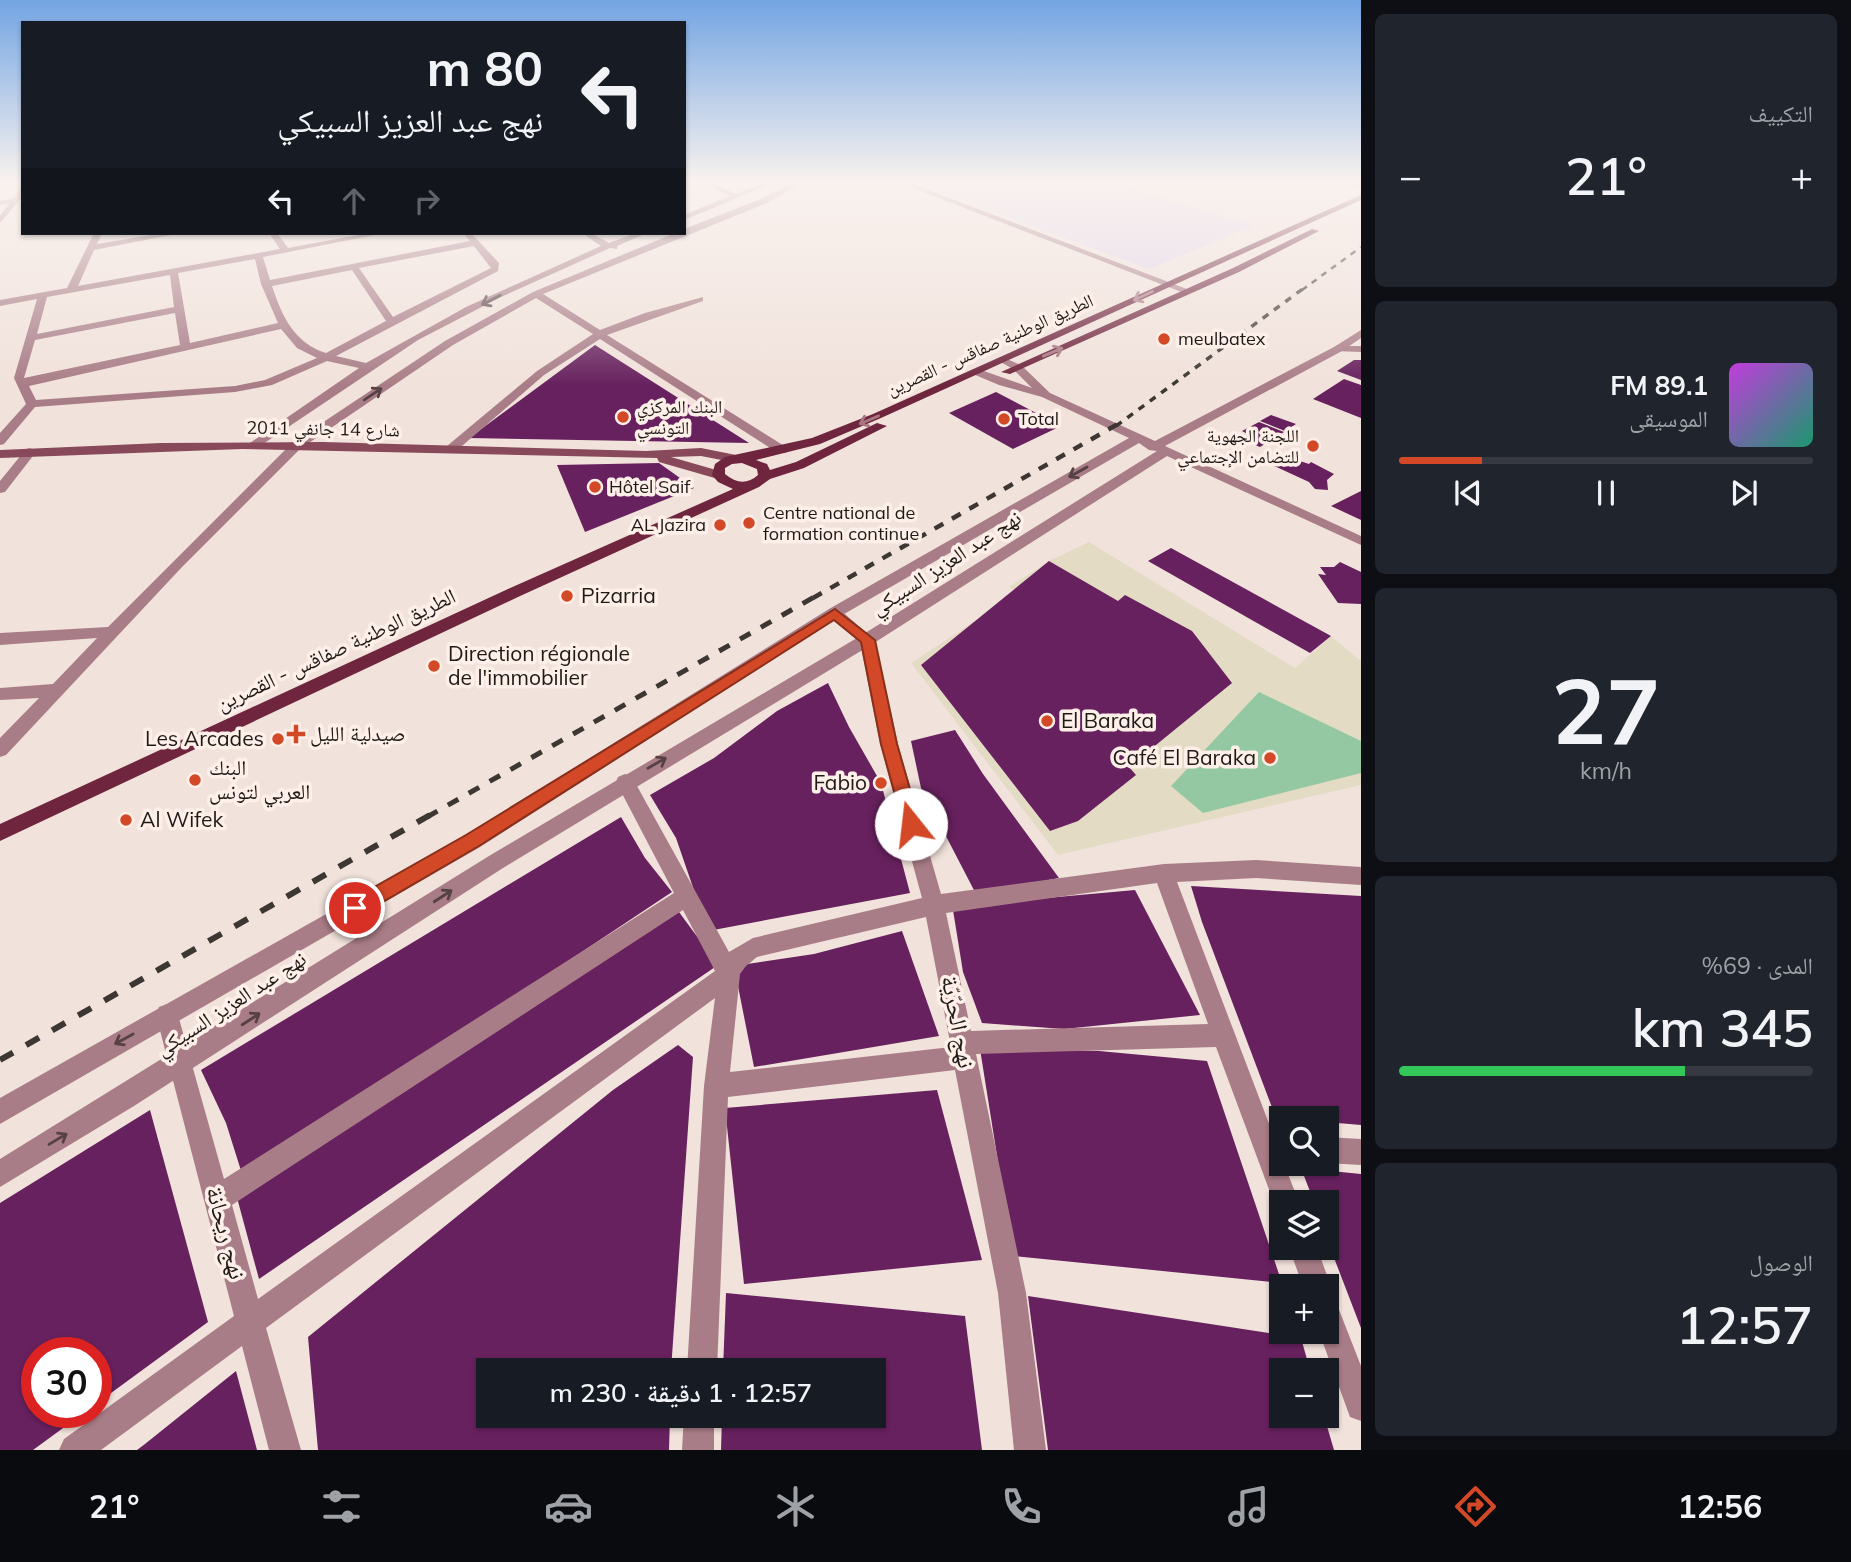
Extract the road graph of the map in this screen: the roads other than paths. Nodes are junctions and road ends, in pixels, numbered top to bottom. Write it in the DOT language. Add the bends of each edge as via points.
graph roads {
  1 [pos="89,251"];
  2 [pos="286,251"];
  3 [pos="436,251"];
  4 [pos="482,251"];
  5 [pos="596,251"];
  6 [pos="624,251"];
  7 [pos="637,251"];
  8 [pos="1082,251"];
  9 [pos="1245,251"];
  10 [pos="1274,251"];
  11 [pos="631,253"];
  12 [pos="259,257"];
  13 [pos="354,267"];
  14 [pos="174,272"];
  15 [pos="266,284"];
  16 [pos="1169,284"];
  17 [pos="71,290"];
  18 [pos="1187,291"];
  19 [pos="536,294"];
  20 [pos="43,296"];
  21 [pos="700,299"];
  22 [pos="0,303"];
  23 [pos="179,309"];
  24 [pos="391,321"];
  25 [pos="284,325"];
  26 [pos="1361,333"];
  27 [pos="600,335"];
  28 [pos="30,338"];
  29 [pos="185,347"];
  30 [pos="1338,349"];
  31 [pos="1361,349"];
  32 [pos="327,357"];
  33 [pos="1002,360"];
  34 [pos="371,367"];
  35 [pos="1017,367"];
  36 [pos="92,377"];
  37 [pos="982,378"];
  38 [pos="22,384"];
  39 [pos="967,388"];
  40 [pos="1046,396"];
  41 [pos="91,400"];
  42 [pos="32,404"];
  43 [pos="0,440"];
  44 [pos="253,445"];
  45 [pos="296,446"];
  46 [pos="1152,446"];
  47 [pos="451,449"];
  48 [pos="782,450"];
  49 [pos="30,452"];
  50 [pos="0,454"];
  51 [pos="646,455"];
  52 [pos="741,459"];
  53 [pos="765,476"];
  54 [pos="720,477"];
  55 [pos="750,486"];
  56 [pos="0,489"];
  57 [pos="692,511"];
  58 [pos="1361,541"];
  59 [pos="835,614"];
  60 [pos="111,632"];
  61 [pos="0,639"];
  62 [pos="867,640"];
  63 [pos="57,690"];
  64 [pos="0,694"];
  65 [pos="0,750"];
  66 [pos="625,782"];
  67 [pos="0,833"];
  68 [pos="1164,873"];
  69 [pos="1361,876"];
  70 [pos="687,896"];
  71 [pos="934,905"];
  72 [pos="729,974"];
  73 [pos="167,1015"];
  74 [pos="1224,1035"];
  75 [pos="963,1050"];
  76 [pos="180,1064"];
  77 [pos="716,1086"];
  78 [pos="0,1112"];
  79 [pos="1269,1138"];
  80 [pos="1339,1151"];
  81 [pos="1361,1152"];
  82 [pos="0,1174"];
  83 [pos="217,1199"];
  84 [pos="250,1322"];
  85 [pos="1338,1344"];
  86 [pos="703,1358"];
  87 [pos="1361,1406"];
  88 [pos="699,1428"];
  89 [pos="75,1450"];
  90 [pos="285,1450"];
  91 [pos="698,1450"];
  92 [pos="1030,1450"];
  1 -- 17 [label="street"];
  2 -- 12 [label="street"];
  3 -- 13 [label="street"];
  4 -- 24 [label="street" via="495,269"];
  5 -- 34 [label="street, one-way" via="413,339"];
  6 -- 11 [label="street"];
  7 -- 11 [label="street"];
  8 -- 16 [label="street"];
  9 -- 16 [label="main road, الطريق الوطنية صفاقس - القصرين"];
  10 -- 18 [label="main road, الطريق الوطنية صفاقس - القصرين"];
  11 -- 19 [label="street"];
  12 -- 14 [label="street"];
  12 -- 15 [label="street"];
  13 -- 15 [label="street"];
  13 -- 24 [label="street"];
  14 -- 17 [label="street"];
  14 -- 23 [label="street"];
  15 -- 25 [label="street"];
  16 -- 18 [label="street"];
  16 -- 33 [label="main road, الطريق الوطنية صفاقس - القصرين, one-way"];
  17 -- 20 [label="street"];
  35 -- 18 [label="main road, الطريق الوطنية صفاقس - القصرين, one-way"];
  19 -- 27 [label="street"];
  45 -- 19 [label="street, one-way" via="449,342"];
  20 -- 22 [label="street"];
  20 -- 28 [label="street"];
  21 -- 27 [label="street"];
  23 -- 28 [label="street"];
  23 -- 29 [label="street"];
  24 -- 32 [label="street"];
  25 -- 29 [label="street"];
  25 -- 32 [label="street" via="302,347"];
  26 -- 30 [label="street, نهج عبد العزيز السبيكي"];
  27 -- 47 [label="street" via="508,400"];
  27 -- 48 [label="street"];
  28 -- 38 [label="street" via="20,371"];
  29 -- 36 [label="street"];
  30 -- 31 [label="street"];
  30 -- 46 [label="street, نهج عبد العزيز السبيكي"];
  32 -- 34 [label="street"];
  32 -- 41 [label="street" via="257,386"];
  33 -- 35 [label="street"];
  33 -- 37 [label="main road, الطريق الوطنية صفاقس - القصرين"];
  34 -- 44 [label="street"];
  35 -- 37 [label="main road, الطريق الوطنية صفاقس - القصرين"];
  35 -- 40 [label="street"];
  36 -- 38 [label="street"];
  36 -- 41 [label="street"];
  37 -- 40 [label="street"];
  37 -- 48 [label="main road, الطريق الوطنية صفاقس - القصرين, one-way"];
  38 -- 42 [label="street"];
  39 -- 53 [label="main road, الطريق الوطنية صفاقس - القصرين" via="800,465"];
  40 -- 46 [label="street"];
  41 -- 42 [label="street"];
  42 -- 43 [label="street"];
  44 -- 45 [label="main road, شارع 14 جانفي 2011"];
  44 -- 49 [label="main road, شارع 14 جانفي 2011"];
  45 -- 47 [label="main road, شارع 14 جانفي 2011"];
  45 -- 60 [label="street"];
  46 -- 58 [label="street"];
  46 -- 59 [label="street, نهج عبد العزيز السبيكي, one-way"];
  46 -- 62 [label="street, نهج عبد العزيز السبيكي" via="1105,488"];
  47 -- 51 [label="main road, شارع 14 جانفي 2011"];
  48 -- 52 [label="main road, الطريق الوطنية صفاقس - القصرين"];
  49 -- 50 [label="main road, شارع 14 جانفي 2011"];
  49 -- 56 [label="street"];
  51 -- 52 [label="main road, شارع 14 جانفي 2011" via="701,452"];
  51 -- 54 [label="main road, شارع 14 جانفي 2011"];
  52 -- 53 [label="main road" via="763,467"];
  52 -- 54 [label="main road, الطريق الوطنية صفاقس - القصرين" via="723,463 717,471"];
  53 -- 55 [label="main road, الطريق الوطنية صفاقس - القصرين"];
  54 -- 55 [label="main road" via="734,485"];
  54 -- 57 [label="main road, الطريق الوطنية صفاقس - القصرين" via="715,493"];
  55 -- 57 [label="main road, الطريق الوطنية صفاقس - القصرين"];
  57 -- 67 [label="main road, الطريق الوطنية صفاقس - القصرين"];
  59 -- 62 [label="street"];
  59 -- 73 [label="street, نهج عبد العزيز السبيكي" via="473,841"];
  60 -- 61 [label="street"];
  60 -- 63 [label="street"];
  66 -- 62 [label="street, نهج عبد العزيز السبيكي, one-way"];
  62 -- 71 [label="street, نهج الحرّيّة" via="889,744"];
  63 -- 64 [label="street"];
  63 -- 65 [label="street"];
  66 -- 70 [label="street"];
  76 -- 66 [label="street, نهج عبد العزيز السبيكي, one-way"];
  68 -- 69 [label="street" via="1256,869"];
  68 -- 71 [label="street"];
  68 -- 74 [label="street"];
  70 -- 72 [label="street"];
  70 -- 83 [label="street"];
  71 -- 72 [label="street" via="752,948 733,962"];
  71 -- 75 [label="street, نهج الحرّيّة"];
  72 -- 77 [label="street"];
  72 -- 84 [label="street"];
  73 -- 76 [label="street, نهج ريحانة"];
  73 -- 78 [label="street, نهج عبد العزيز السبيكي, one-way"];
  74 -- 75 [label="street"];
  74 -- 79 [label="street"];
  75 -- 77 [label="street"];
  75 -- 92 [label="street, نهج الحرّيّة" via="1012,1293"];
  82 -- 76 [label="street, نهج عبد العزيز السبيكي, one-way"];
  76 -- 83 [label="street, نهج ريحانة"];
  77 -- 86 [label="street"];
  80 -- 81 [label="street"];
  83 -- 84 [label="street, نهج ريحانة"];
  84 -- 89 [label="street"];
  84 -- 90 [label="street, نهج ريحانة"];
  85 -- 87 [label="street"];
  88 -- 91 [label="street"];
}
